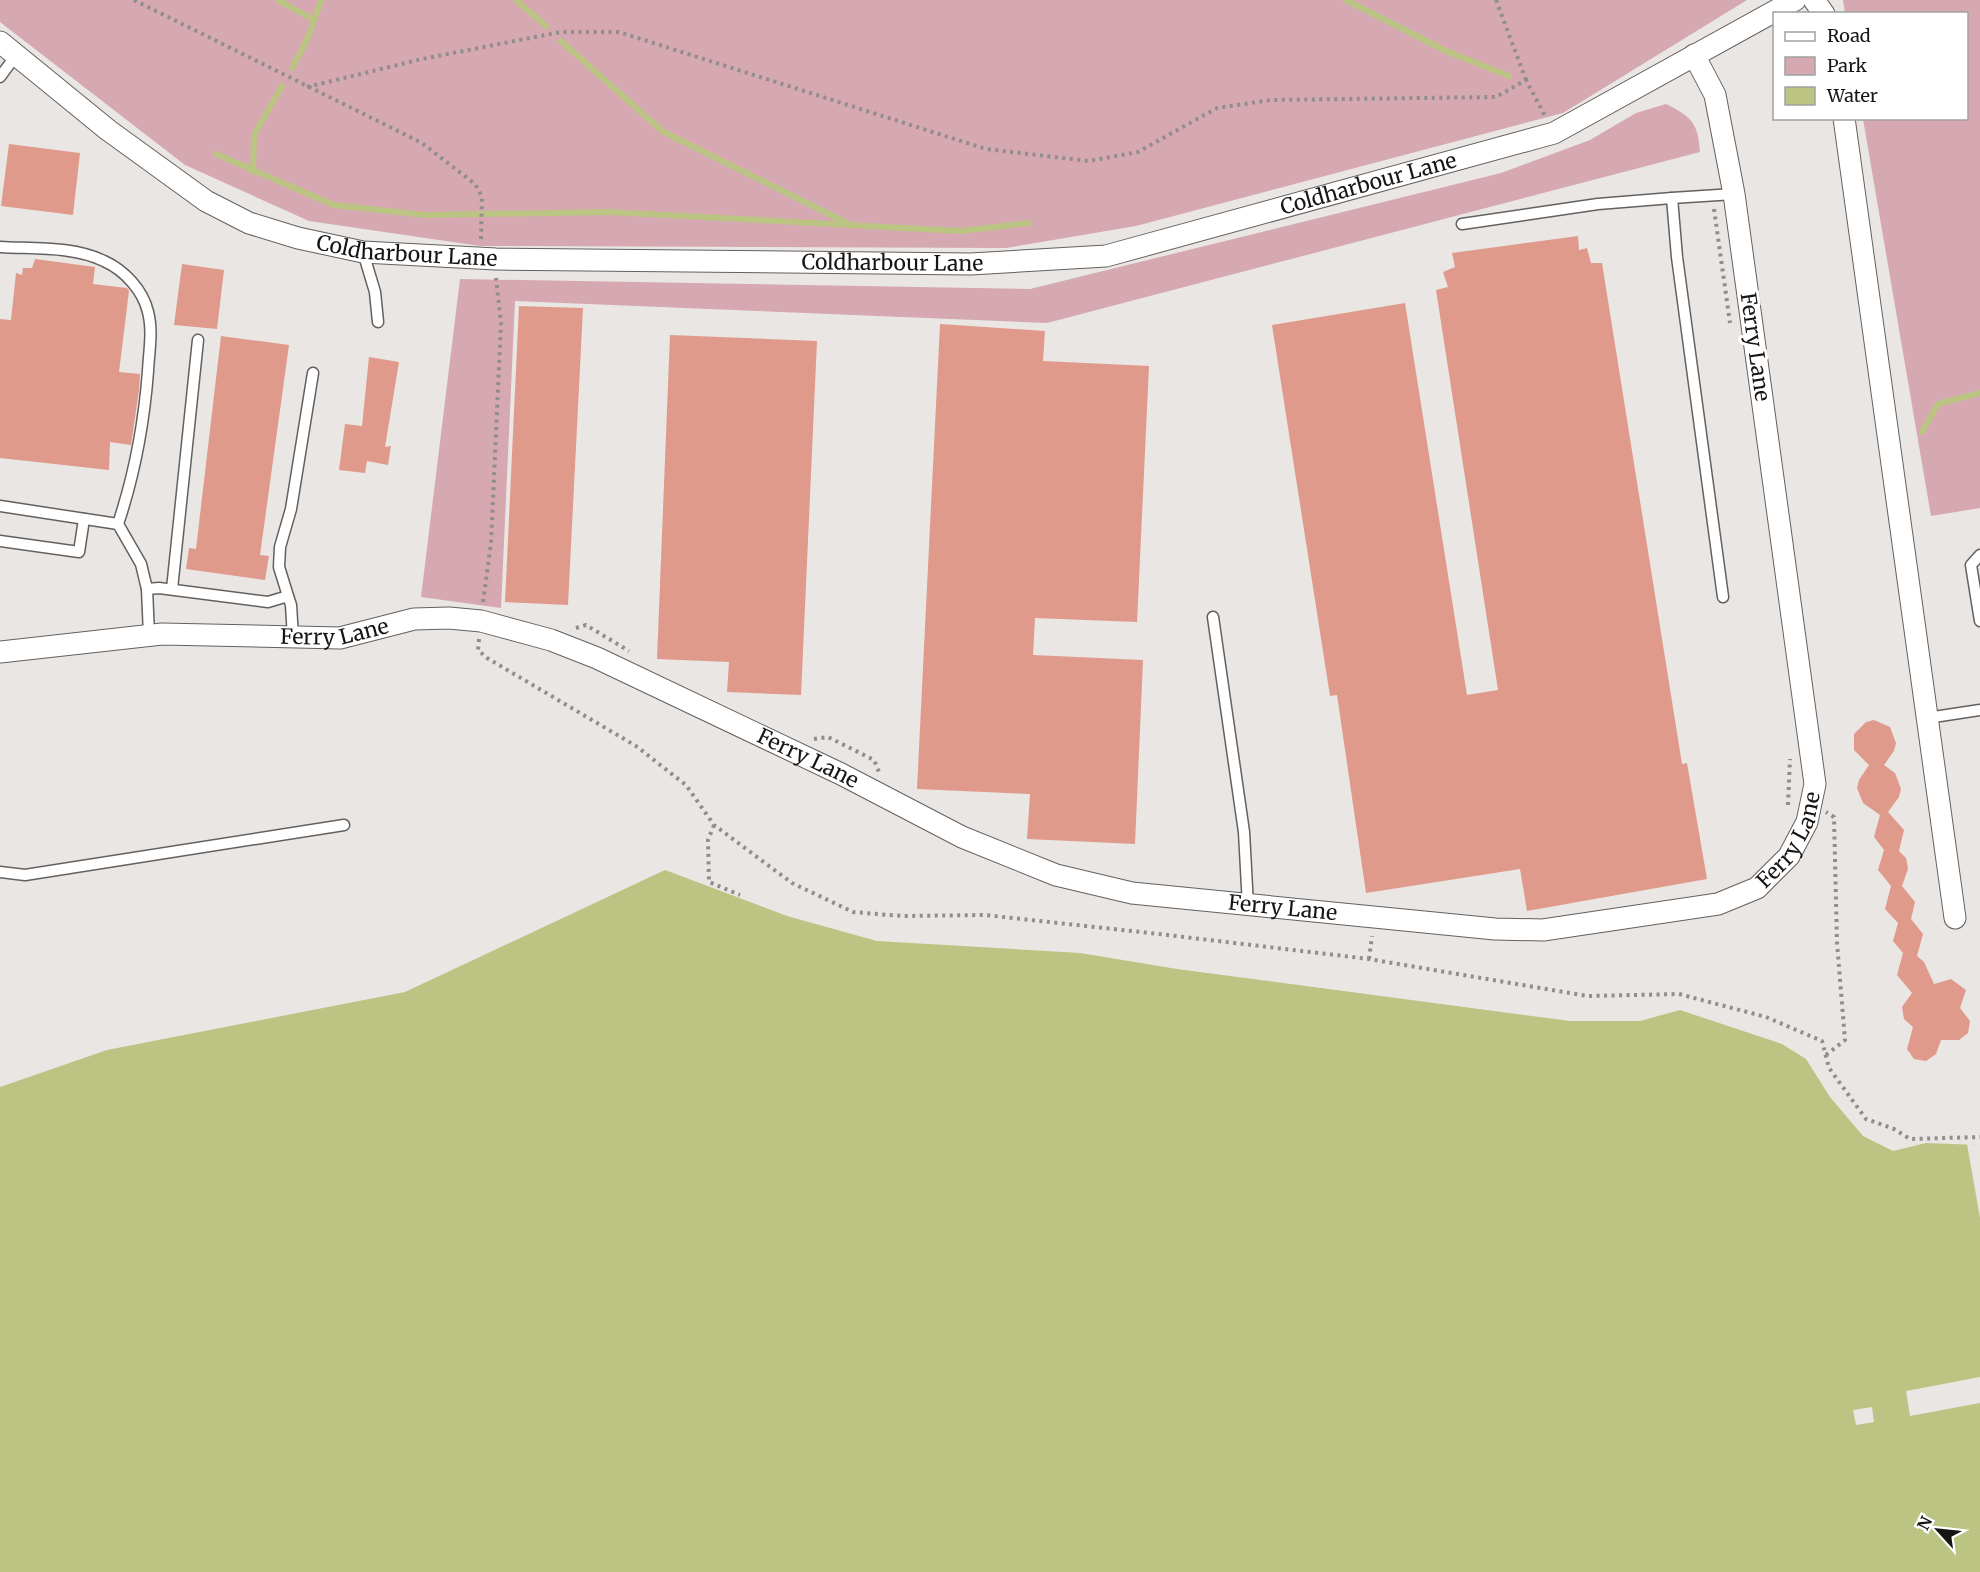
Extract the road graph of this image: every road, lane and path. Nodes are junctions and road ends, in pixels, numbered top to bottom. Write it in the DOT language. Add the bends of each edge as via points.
graph roads {
  1 [pos="134,0"];
  2 [pos="1496,0"];
  3 [pos="1795,0"];
  4 [pos="8,48"];
  5 [pos="1694,55"];
  6 [pos="0,78"];
  7 [pos="1526,80"];
  8 [pos="306,87"];
  9 [pos="1844,120"];
  10 [pos="1554,133"];
  11 [pos="1734,194"];
  12 [pos="1712,196"];
  13 [pos="1672,198"];
  14 [pos="1462,224"];
  15 [pos="0,247"];
  16 [pos="363,252"];
  17 [pos="496,259"];
  18 [pos="1729,317"];
  19 [pos="378,322"];
  20 [pos="198,340"];
  21 [pos="314,373"];
  22 [pos="0,506"];
  23 [pos="84,519"];
  24 [pos="118,524"];
  25 [pos="0,541"];
  26 [pos="1980,555"];
  27 [pos="147,589"];
  28 [pos="172,589"];
  29 [pos="288,596"];
  30 [pos="1723,597"];
  31 [pos="1213,617"];
  32 [pos="481,621"];
  33 [pos="1980,621"];
  34 [pos="592,628"];
  35 [pos="149,635"];
  36 [pos="293,637"];
  37 [pos="624,646"];
  38 [pos="478,650"];
  39 [pos="0,652"];
  40 [pos="1980,710"];
  41 [pos="1927,718"];
  42 [pos="828,737"];
  43 [pos="1790,757"];
  44 [pos="883,777"];
  45 [pos="1811,806"];
  46 [pos="1786,814"];
  47 [pos="344,825"];
  48 [pos="714,825"];
  49 [pos="0,872"];
  50 [pos="740,895"];
  51 [pos="1248,906"];
  52 [pos="1955,918"];
  53 [pos="1371,943"];
  54 [pos="1369,959"];
  55 [pos="1826,1055"];
  56 [pos="1980,1137"];
  1 -- 8 [label="path"];
  2 -- 7 [label="path"];
  3 -- 5 [label="street, Coldharbour Lane"];
  4 -- 6 [label="lane"];
  4 -- 16 [label="street, Coldharbour Lane" via="108,130 206,201 249,223"];
  5 -- 10 [label="street, Coldharbour Lane"];
  5 -- 11 [label="street, Ferry Lane" via="1715,95"];
  7 -- 8 [label="path" via="1496,97 1270,100 1217,108 1138,152 1089,161 986,150 619,32 561,32"];
  7 -- 10 [label="path"];
  8 -- 17 [label="path" via="422,143 475,184 482,197 481,240 494,241"];
  9 -- 41 [label="street"];
  10 -- 17 [label="street, Coldharbour Lane" via="1106,256 970,264"];
  11 -- 12 [label="lane"];
  11 -- 45 [label="street, Ferry Lane" via="1810,741 1815,784"];
  12 -- 13 [label="lane"];
  12 -- 18 [label="path"];
  13 -- 14 [label="lane" via="1598,204"];
  13 -- 30 [label="lane"];
  15 -- 24 [label="lane" via="67,251 103,260 123,272 148,309 151,330 144,423"];
  16 -- 17 [label="street, Coldharbour Lane"];
  16 -- 19 [label="lane" via="375,292"];
  17 -- 32 [label="path" via="500,346 491,543"];
  20 -- 28 [label="lane"];
  21 -- 29 [label="lane" via="291,509 280,547 279,567"];
  22 -- 23 [label="lane"];
  23 -- 24 [label="lane"];
  23 -- 25 [label="lane" via="79,552"];
  24 -- 27 [label="lane" via="141,564"];
  26 -- 33 [label="lane" via="1971,565"];
  27 -- 28 [label="lane"];
  27 -- 35 [label="lane"];
  28 -- 29 [label="lane" via="268,602"];
  29 -- 36 [label="lane"];
  31 -- 51 [label="lane" via="1244,832"];
  32 -- 36 [label="street, Ferry Lane" via="414,619 340,638"];
  32 -- 51 [label="street, Ferry Lane" via="551,640 597,658 841,774 962,837 1056,875 1132,893"];
  34 -- 37 [label="path"];
  35 -- 36 [label="street, Ferry Lane"];
  35 -- 39 [label="street, Ferry Lane"];
  38 -- 48 [label="path" via="636,746 686,784"];
  40 -- 41 [label="lane"];
  41 -- 52 [label="street"];
  42 -- 44 [label="path" via="874,760"];
  43 -- 46 [label="path" via="1791,789"];
  45 -- 51 [label="street, Ferry Lane" via="1789,856 1757,888 1718,904 1543,930"];
  45 -- 55 [label="path" via="1834,817 1837,943 1845,1040"];
  47 -- 49 [label="lane" via="25,875"];
  48 -- 50 [label="path" via="708,840 709,882"];
  48 -- 54 [label="path" via="792,883 853,912 985,915"];
  53 -- 54 [label="path"];
  54 -- 55 [label="path" via="1587,996 1689,996 1791,1026 1821,1041"];
  55 -- 56 [label="path" via="1829,1068 1866,1119 1910,1139"];
}
